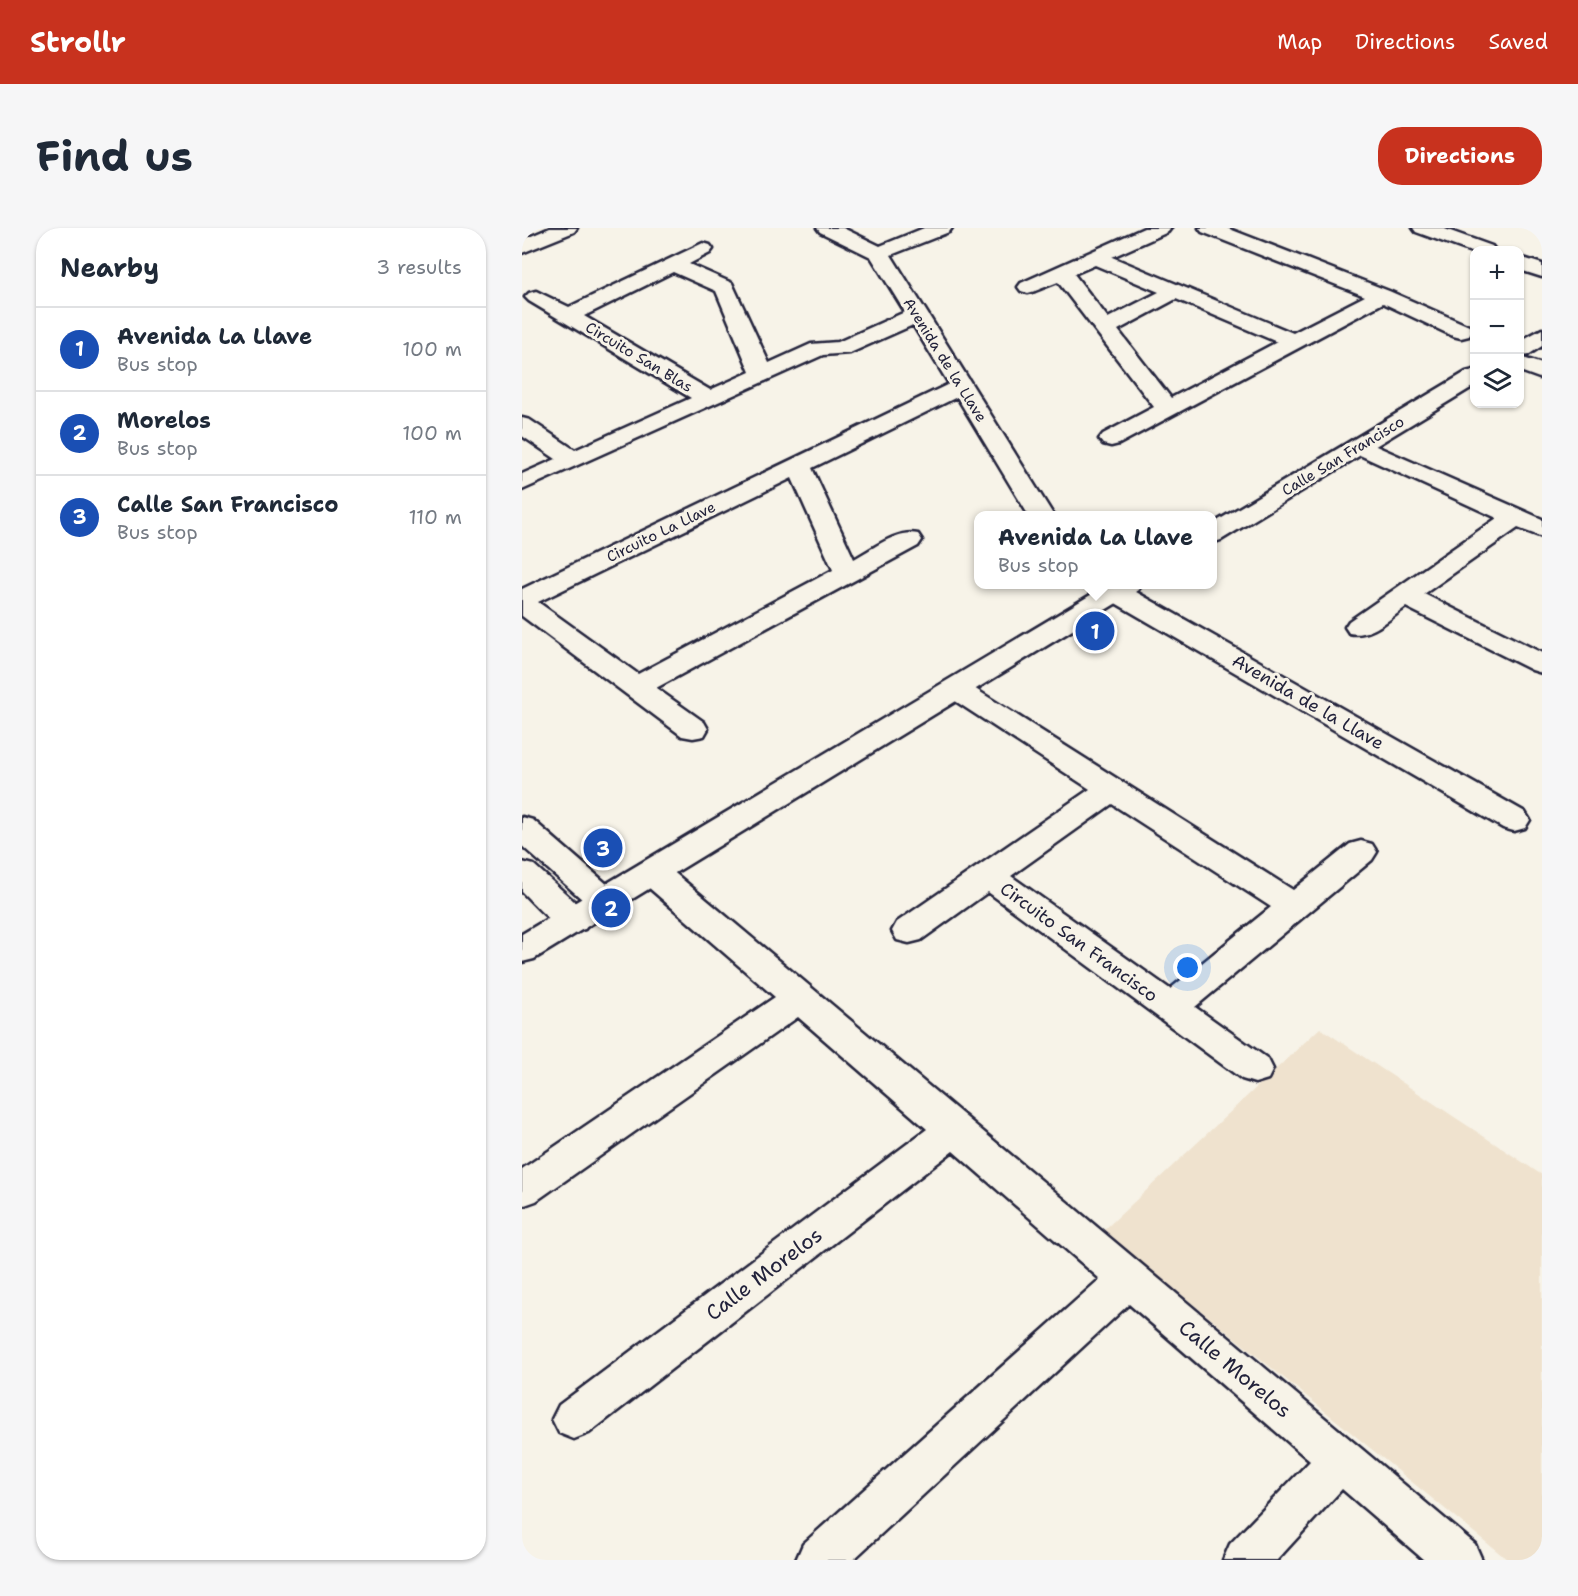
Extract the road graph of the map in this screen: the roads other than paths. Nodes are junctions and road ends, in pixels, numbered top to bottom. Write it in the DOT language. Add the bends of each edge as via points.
graph roads {
  1 [pos="567,228"];
  2 [pos="827,228"];
  3 [pos="942,228"];
  4 [pos="1161,228"];
  5 [pos="1209,228"];
  6 [pos="1423,228"];
  7 [pos="1474,246"];
  8 [pos="522,247"];
  9 [pos="703,249"];
  10 [pos="879,253"];
  11 [pos="1095,257"];
  12 [pos="672,264"];
  13 [pos="1524,264"];
  14 [pos="1542,271"];
  15 [pos="1061,272"];
  16 [pos="1028,287"];
  17 [pos="1176,291"];
  18 [pos="1382,295"];
  19 [pos="536,297"];
  20 [pos="914,310"];
  21 [pos="568,316"];
  22 [pos="1105,328"];
  23 [pos="1461,331"];
  24 [pos="1542,336"];
  25 [pos="1295,342"];
  26 [pos="1526,354"];
  27 [pos="1542,372"];
  28 [pos="763,375"];
  29 [pos="1470,379"];
  30 [pos="966,393"];
  31 [pos="709,399"];
  32 [pos="1168,409"];
  33 [pos="522,425"];
  34 [pos="1111,439"];
  35 [pos="1351,451"];
  36 [pos="574,460"];
  37 [pos="803,473"];
  38 [pos="522,483"];
  39 [pos="1039,511"];
  40 [pos="1508,523"];
  41 [pos="1542,529"];
  42 [pos="1217,532"];
  43 [pos="909,540"];
  44 [pos="847,573"];
  45 [pos="1113,589"];
  46 [pos="1119,589"];
  47 [pos="1404,595"];
  48 [pos="522,601"];
  49 [pos="1359,627"];
  50 [pos="1542,664"];
  51 [pos="636,687"];
  52 [pos="956,689"];
  53 [pos="693,729"];
  54 [pos="1112,789"];
  55 [pos="1514,820"];
  56 [pos="522,828"];
  57 [pos="1361,852"];
  58 [pos="652,872"];
  59 [pos="522,873"];
  60 [pos="988,876"];
  61 [pos="604,900"];
  62 [pos="1294,906"];
  63 [pos="573,920"];
  64 [pos="909,931"];
  65 [pos="522,950"];
  66 [pos="800,998"];
  67 [pos="1170,1008"];
  68 [pos="1255,1069"];
  69 [pos="954,1129"];
  70 [pos="522,1190"];
  71 [pos="1129,1279"];
  72 [pos="574,1419"];
  73 [pos="1341,1459"];
  74 [pos="819,1560"];
  75 [pos="1246,1560"];
  76 [pos="1459,1560"];
  1 -- 8 [label="street"];
  2 -- 10 [label="street"];
  3 -- 10 [label="street"];
  4 -- 11 [label="street"];
  5 -- 18 [label="street"];
  6 -- 7 [label="street"];
  9 -- 12 [label="street, Circuito San Blas"];
  10 -- 20 [label="street, Avenida de la Llave"];
  11 -- 15 [label="street"];
  11 -- 17 [label="street"];
  12 -- 21 [label="street, Circuito San Blas"];
  12 -- 28 [label="street" via="725,286"];
  13 -- 14 [label="street"];
  15 -- 16 [label="street"];
  15 -- 22 [label="street"];
  17 -- 22 [label="street"];
  17 -- 25 [label="street"];
  18 -- 23 [label="street"];
  18 -- 25 [label="street"];
  19 -- 21 [label="street, Circuito San Blas"];
  20 -- 28 [label="street, Circuito San Blas" via="842,348 819,350"];
  20 -- 30 [label="street, Avenida de la Llave"];
  21 -- 31 [label="street, Circuito San Blas"];
  22 -- 32 [label="street"];
  24 -- 26 [label="street"];
  25 -- 32 [label="street"];
  26 -- 27 [label="street"];
  28 -- 31 [label="street, Circuito San Blas"];
  29 -- 35 [label="street, Calle San Francisco"];
  30 -- 37 [label="street, Circuito La Llave"];
  30 -- 39 [label="street, Avenida de la Llave"];
  31 -- 36 [label="street, Circuito San Blas"];
  32 -- 34 [label="street"];
  33 -- 36 [label="street"];
  35 -- 40 [label="street"];
  35 -- 42 [label="street, Calle San Francisco"];
  36 -- 38 [label="street, Circuito San Blas"];
  37 -- 44 [label="street"];
  37 -- 48 [label="street, Circuito La Llave"];
  40 -- 41 [label="street"];
  40 -- 47 [label="street"];
  43 -- 44 [label="street"];
  44 -- 51 [label="street"];
  45 -- 52 [label="street"];
  46 -- 55 [label="street, Avenida de la Llave"];
  47 -- 49 [label="street"];
  47 -- 50 [label="street"];
  48 -- 51 [label="street, Circuito La Llave"];
  51 -- 53 [label="street, Circuito La Llave"];
  52 -- 54 [label="street"];
  52 -- 58 [label="street"];
  54 -- 60 [label="street, Circuito San Francisco"];
  54 -- 62 [label="street"];
  56 -- 61 [label="street"];
  57 -- 62 [label="street, Circuito San Francisco"];
  58 -- 61 [label="street"];
  58 -- 66 [label="street, Calle Morelos"];
  59 -- 63 [label="street"];
  60 -- 64 [label="street, Circuito San Francisco"];
  60 -- 67 [label="street, Circuito San Francisco"];
  61 -- 63 [label="street"];
  62 -- 67 [label="street, Circuito San Francisco"];
  63 -- 65 [label="street"];
  66 -- 69 [label="street, Calle Morelos"];
  66 -- 70 [label="street"];
  67 -- 68 [label="street, Circuito San Francisco"];
  69 -- 71 [label="street, Calle Morelos"];
  69 -- 72 [label="street, Calle Morelos"];
  71 -- 73 [label="street, Calle Morelos"];
  71 -- 74 [label="street"];
  73 -- 75 [label="street"];
  73 -- 76 [label="street, Calle Morelos"];
}
